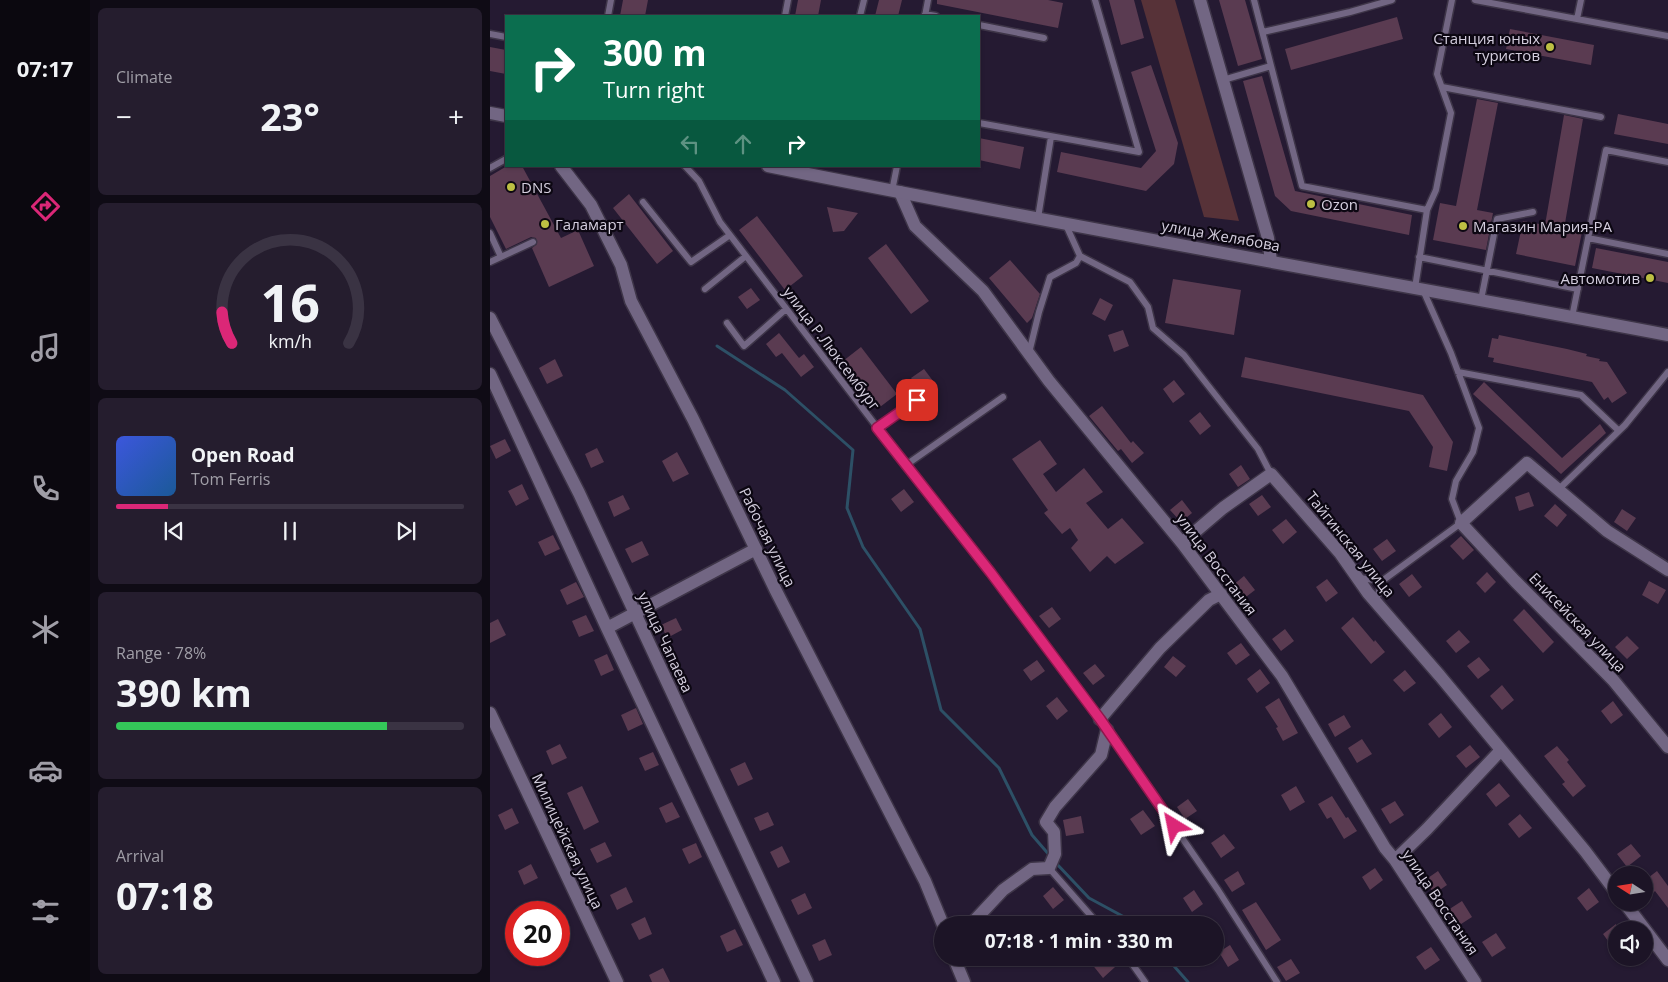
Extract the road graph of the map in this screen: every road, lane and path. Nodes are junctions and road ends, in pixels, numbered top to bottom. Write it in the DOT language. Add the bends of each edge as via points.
graph roads {
  1 [pos="611,0"];
  2 [pos="788,0"];
  3 [pos="864,0"];
  4 [pos="928,0"];
  5 [pos="1095,0"];
  6 [pos="1200,0"];
  7 [pos="1254,0"];
  8 [pos="1392,0"];
  9 [pos="1452,0"];
  10 [pos="1475,0"];
  11 [pos="1581,0"];
  12 [pos="608,15"];
  13 [pos="785,15"];
  14 [pos="860,15"];
  15 [pos="925,15"];
  16 [pos="1577,19"];
  17 [pos="980,25"];
  18 [pos="1668,28"];
  19 [pos="1263,32"];
  20 [pos="490,34"];
  21 [pos="1667,36"];
  22 [pos="505,37"];
  23 [pos="1044,38"];
  24 [pos="1271,66"];
  25 [pos="1223,80"];
  26 [pos="1442,87"];
  27 [pos="490,113"];
  28 [pos="505,116"];
  29 [pos="1601,117"];
  30 [pos="980,123"];
  31 [pos="1051,137"];
  32 [pos="505,160"];
  33 [pos="1668,162"];
  34 [pos="561,167"];
  35 [pos="686,167"];
  36 [pos="773,167"];
  37 [pos="897,167"];
  38 [pos="490,168"];
  39 [pos="896,192"];
  40 [pos="643,202"];
  41 [pos="1427,210"];
  42 [pos="1533,212"];
  43 [pos="1038,218"];
  44 [pos="1065,224"];
  45 [pos="490,232"];
  46 [pos="730,235"];
  47 [pos="1588,238"];
  48 [pos="533,242"];
  49 [pos="1668,254"];
  50 [pos="746,256"];
  51 [pos="1080,256"];
  52 [pos="501,257"];
  53 [pos="1420,257"];
  54 [pos="1271,261"];
  55 [pos="490,262"];
  56 [pos="1487,271"];
  57 [pos="705,289"];
  58 [pos="1419,289"];
  59 [pos="1578,289"];
  60 [pos="1481,300"];
  61 [pos="786,309"];
  62 [pos="1572,317"];
  63 [pos="490,318"];
  64 [pos="726,323"];
  65 [pos="1668,336"];
  66 [pos="1029,354"];
  67 [pos="1458,372"];
  68 [pos="1668,372"];
  69 [pos="490,374"];
  70 [pos="1003,397"];
  71 [pos="917,400"];
  72 [pos="877,428"];
  73 [pos="1619,431"];
  74 [pos="906,465"];
  75 [pos="1271,474"];
  76 [pos="1560,489"];
  77 [pos="1461,522"];
  78 [pos="1182,543"];
  79 [pos="756,549"];
  80 [pos="1668,570"];
  81 [pos="1358,578"];
  82 [pos="1382,581"];
  83 [pos="1221,594"];
  84 [pos="1376,601"];
  85 [pos="635,613"];
  86 [pos="607,628"];
  87 [pos="490,713"];
  88 [pos="1103,724"];
  89 [pos="1668,747"];
  90 [pos="1501,750"];
  91 [pos="1395,860"];
  92 [pos="1049,868"];
  93 [pos="1608,881"];
  94 [pos="1631,911"];
  95 [pos="939,916"];
  96 [pos="979,916"];
  97 [pos="1091,916"];
  98 [pos="1668,960"];
  99 [pos="957,966"];
  100 [pos="1134,966"];
  101 [pos="617,982"];
  102 [pos="774,982"];
  103 [pos="806,982"];
  104 [pos="964,982"];
  105 [pos="1145,982"];
  106 [pos="1277,982"];
  107 [pos="1475,982"];
  1 -- 12 [label="lane"];
  2 -- 13 [label="lane"];
  3 -- 14 [label="lane"];
  4 -- 15 [label="lane"];
  5 -- 31 [label="lane" via="1139,152"];
  6 -- 25 [label="street"];
  7 -- 19 [label="lane"];
  8 -- 19 [label="lane"];
  9 -- 26 [label="lane" via="1437,74"];
  10 -- 16 [label="lane"];
  11 -- 16 [label="lane"];
  16 -- 21 [label="lane"];
  17 -- 23 [label="lane"];
  18 -- 21 [label="lane"];
  19 -- 24 [label="lane"];
  20 -- 22 [label="lane"];
  24 -- 25 [label="lane"];
  24 -- 41 [label="lane" via="1302,186"];
  25 -- 54 [label="street" via="1268,238"];
  26 -- 29 [label="lane"];
  26 -- 41 [label="lane" via="1451,113 1436,190"];
  27 -- 28 [label="street"];
  30 -- 31 [label="lane"];
  31 -- 43 [label="lane"];
  32 -- 38 [label="lane"];
  33 -- 47 [label="lane" via="1606,150"];
  34 -- 79 [label="street, Рабочая улица" via="591,205 621,265 631,301"];
  35 -- 46 [label="lane, улица Р.Люксембург" via="699,181"];
  36 -- 39 [label="street, улица Желябова"];
  37 -- 39 [label="lane"];
  39 -- 43 [label="street, улица Желябова"];
  39 -- 66 [label="street, улица Восстания" via="915,226 983,291"];
  40 -- 46 [label="lane" via="691,262"];
  41 -- 53 [label="lane"];
  42 -- 56 [label="lane" via="1497,219"];
  43 -- 44 [label="street, улица Желябова"];
  44 -- 51 [label="lane"];
  44 -- 54 [label="street, улица Желябова"];
  45 -- 52 [label="lane"];
  46 -- 50 [label="lane, улица Р.Люксембург"];
  47 -- 49 [label="lane"];
  47 -- 59 [label="lane"];
  48 -- 52 [label="lane"];
  50 -- 57 [label="lane"];
  50 -- 61 [label="lane, улица Р.Люксембург"];
  51 -- 66 [label="lane" via="1076,263 1050,277"];
  51 -- 75 [label="lane, Тайгинская улица" via="1130,282 1148,307 1153,328 1184,355 1258,449"];
  52 -- 55 [label="lane"];
  53 -- 56 [label="lane"];
  53 -- 58 [label="lane"];
  54 -- 58 [label="street, улица Желябова"];
  56 -- 59 [label="lane"];
  56 -- 60 [label="lane"];
  58 -- 60 [label="street, улица Желябова"];
  58 -- 67 [label="lane"];
  59 -- 62 [label="lane"];
  60 -- 62 [label="street, улица Желябова"];
  61 -- 64 [label="lane" via="744,346"];
  61 -- 72 [label="lane, улица Р.Люксембург"];
  62 -- 65 [label="street, улица Желябова"];
  63 -- 85 [label="street, улица Чапаева" via="579,493"];
  66 -- 78 [label="street, улица Восстания"];
  67 -- 73 [label="lane" via="1581,395"];
  67 -- 77 [label="lane" via="1478,428 1473,452 1456,481 1452,499"];
  68 -- 73 [label="lane"];
  69 -- 86 [label="street"];
  70 -- 74 [label="lane"];
  71 -- 72 [label="lane"];
  72 -- 74 [label="lane, улица Р.Люксембург"];
  73 -- 76 [label="lane"];
  74 -- 88 [label="lane, улица Р.Люксембург"];
  75 -- 78 [label="street"];
  75 -- 81 [label="street, Тайгинская улица"];
  76 -- 77 [label="street" via="1527,463"];
  76 -- 80 [label="street" via="1607,531"];
  77 -- 82 [label="lane"];
  77 -- 89 [label="street, Енисейская улица" via="1613,680"];
  78 -- 83 [label="street, улица Восстания"];
  79 -- 85 [label="street"];
  79 -- 95 [label="street, Рабочая улица" via="925,881"];
  81 -- 82 [label="lane"];
  81 -- 84 [label="street, Тайгинская улица"];
  82 -- 84 [label="lane"];
  83 -- 88 [label="street" via="1209,600 1160,648"];
  83 -- 91 [label="street, улица Восстания" via="1282,676"];
  84 -- 90 [label="street, Тайгинская улица"];
  85 -- 86 [label="street"];
  85 -- 103 [label="street, улица Чапаева"];
  86 -- 102 [label="street"];
  87 -- 101 [label="street, Милицейская улица"];
  88 -- 92 [label="street" via="1101,755 1055,807 1046,822 1054,832 1055,854"];
  88 -- 106 [label="lane, улица Р.Люксембург" via="1218,890"];
  90 -- 91 [label="street"];
  90 -- 93 [label="street, Тайгинская улица"];
  91 -- 107 [label="street, улица Восстания"];
  92 -- 96 [label="street" via="1032,869 1003,890"];
  92 -- 97 [label="lane"];
  94 -- 98 [label="street"];
  99 -- 104 [label="street"];
  100 -- 105 [label="lane"];
}
